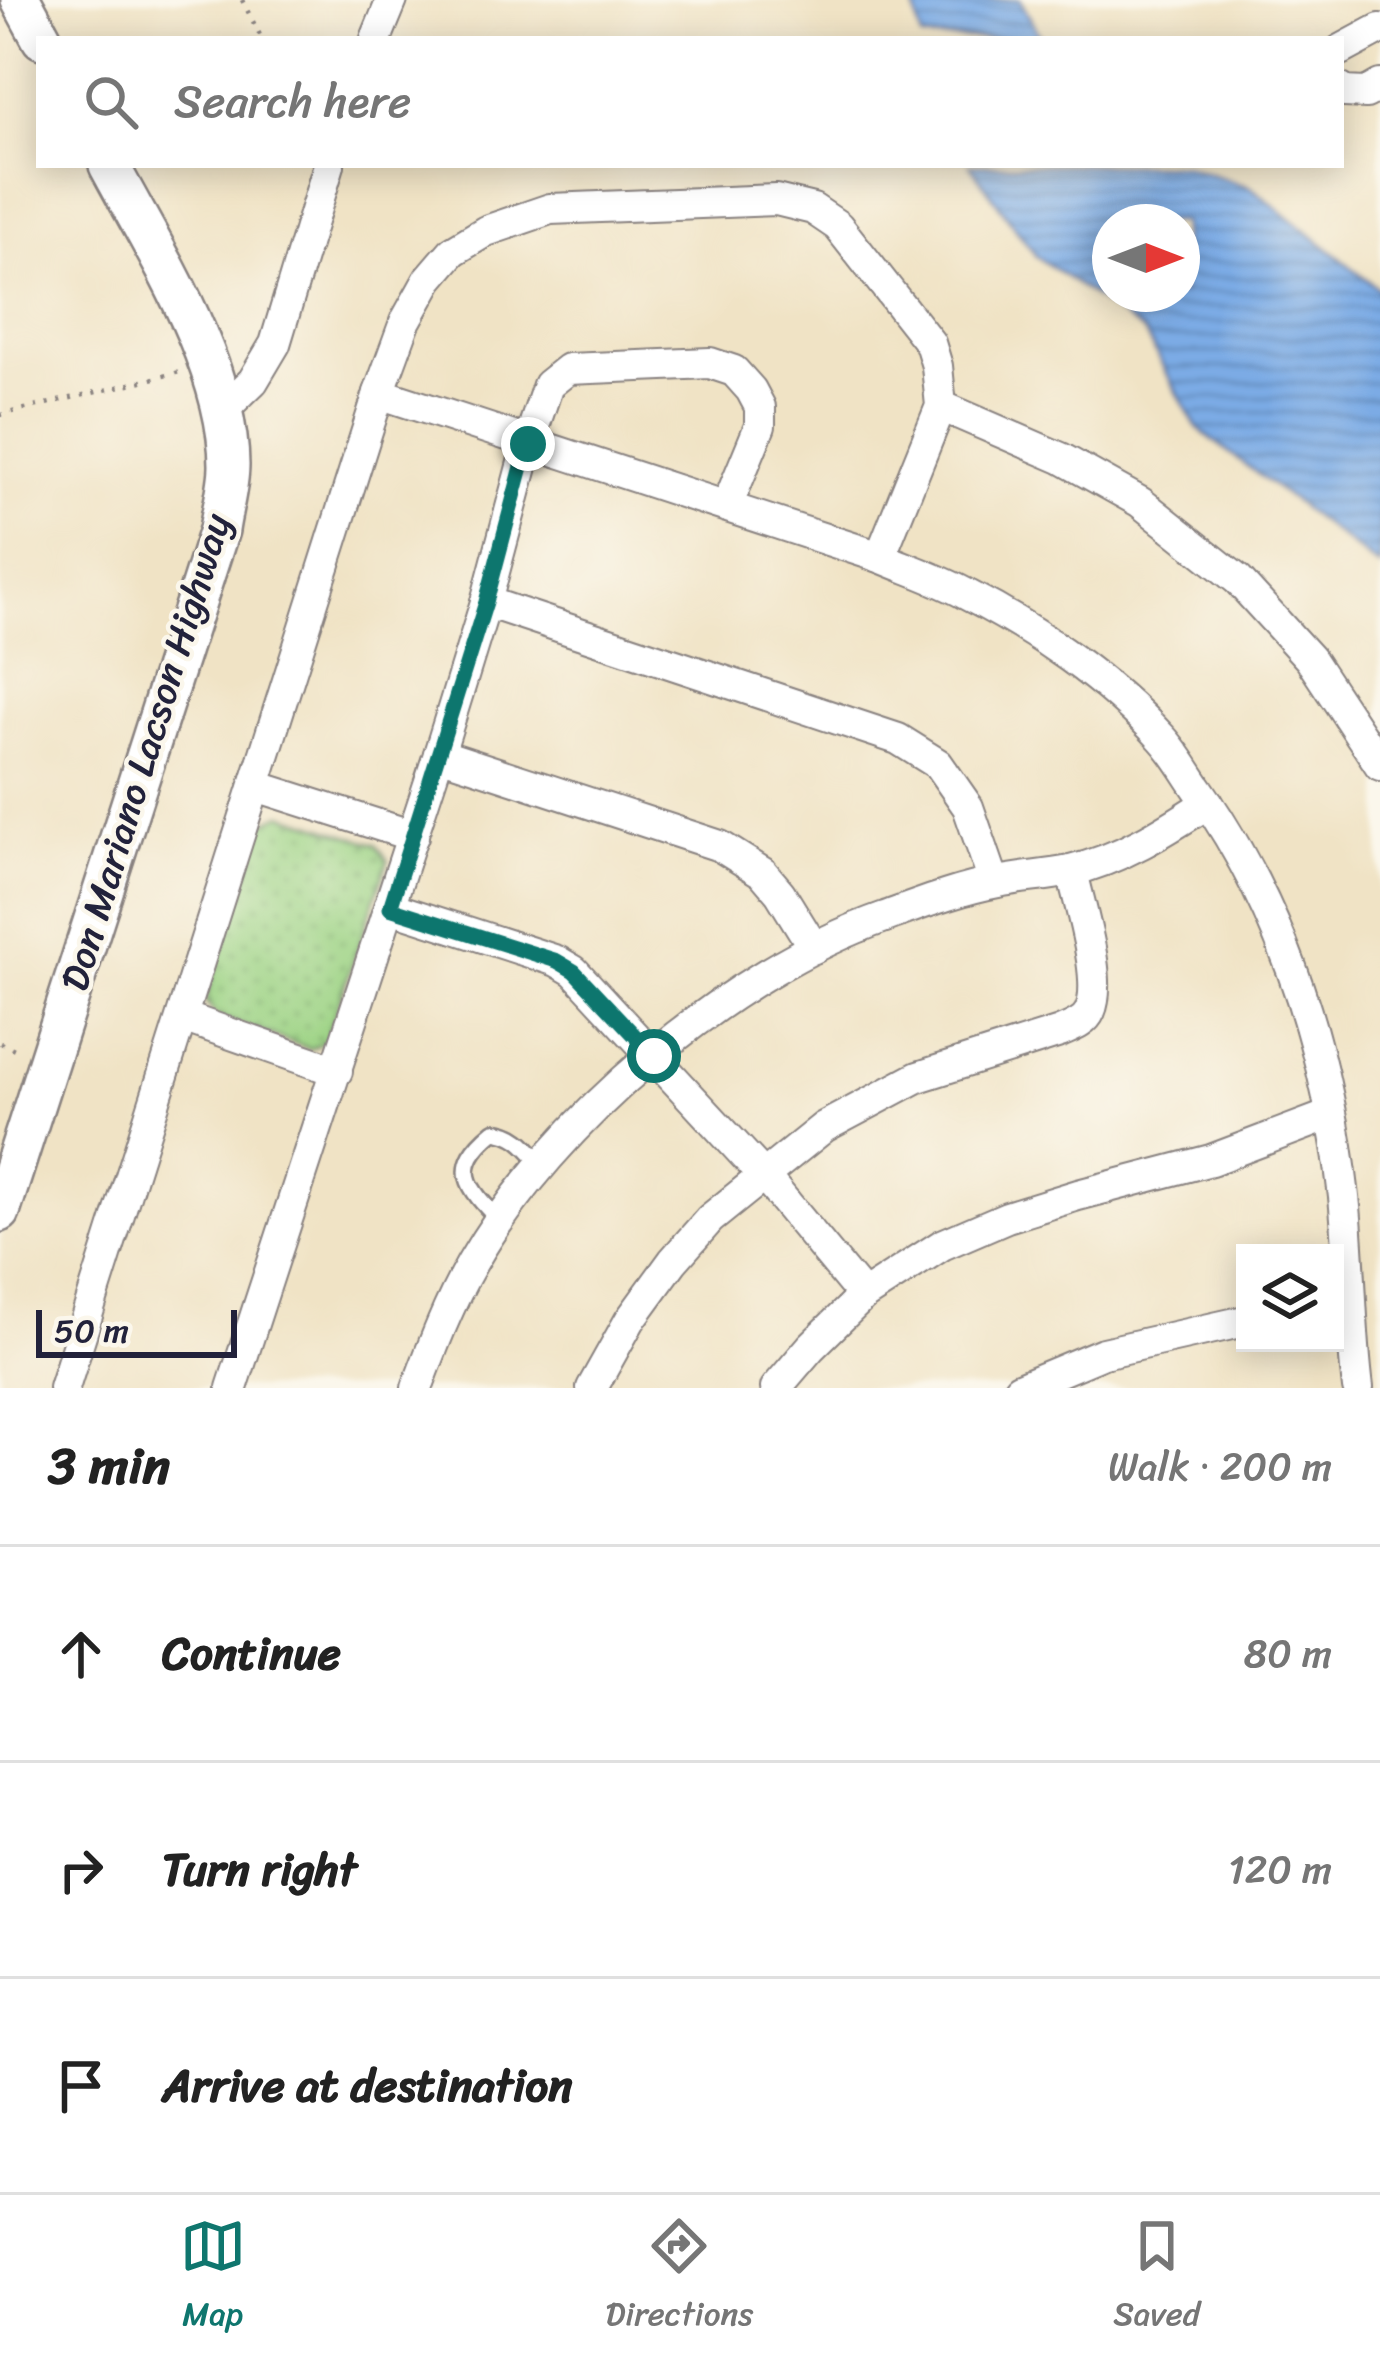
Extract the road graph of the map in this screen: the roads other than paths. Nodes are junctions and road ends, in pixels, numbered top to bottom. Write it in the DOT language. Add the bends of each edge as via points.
graph roads {
  1 [pos="21,0"];
  2 [pos="392,0"];
  3 [pos="1380,29"];
  4 [pos="40,36"];
  5 [pos="377,36"];
  6 [pos="1344,48"];
  7 [pos="1380,85"];
  8 [pos="1344,92"];
  9 [pos="111,168"];
  10 [pos="328,168"];
  11 [pos="379,393"];
  12 [pos="941,406"];
  13 [pos="223,410"];
  14 [pos="528,444"];
  15 [pos="727,506"];
  16 [pos="880,557"];
  17 [pos="486,602"];
  18 [pos="439,754"];
  19 [pos="1378,755"];
  20 [pos="256,786"];
  21 [pos="1208,803"];
  22 [pos="413,836"];
  23 [pos="1072,871"];
  24 [pos="994,882"];
  25 [pos="390,908"];
  26 [pos="814,948"];
  27 [pos="182,1017"];
  28 [pos="654,1056"];
  29 [pos="337,1071"];
  30 [pos="1330,1114"];
  31 [pos="542,1163"];
  32 [pos="764,1176"];
  33 [pos="0,1212"];
  34 [pos="500,1221"];
  35 [pos="863,1296"];
  36 [pos="1355,1297"];
  37 [pos="1236,1323"];
  38 [pos="430,1384"];
  39 [pos="64,1388"];
  40 [pos="232,1388"];
  41 [pos="592,1388"];
  42 [pos="776,1388"];
  43 [pos="1018,1388"];
  44 [pos="1358,1388"];
  1 -- 4 [label="street"];
  2 -- 5 [label="street"];
  3 -- 6 [label="street"];
  7 -- 8 [label="street"];
  9 -- 13 [label="street, Don Mariano Lacson Highway" via="173,286"];
  10 -- 13 [label="street" via="275,344"];
  11 -- 12 [label="street" via="429,279 486,231 550,209 776,200 813,209 838,226 930,344"];
  11 -- 14 [label="street"];
  11 -- 20 [label="street"];
  12 -- 16 [label="street"];
  12 -- 19 [label="street" via="1140,502 1238,580 1310,659"];
  13 -- 33 [label="street, Don Mariano Lacson Highway" via="229,468 219,530"];
  14 -- 15 [label="street"];
  14 -- 15 [label="street" via="548,385 568,369 710,363 734,371 760,407 760,426"];
  14 -- 17 [label="street"];
  15 -- 16 [label="street"];
  16 -- 21 [label="street" via="1014,620 1097,678 1163,739"];
  17 -- 18 [label="street"];
  17 -- 24 [label="street" via="898,739 938,764 968,807"];
  18 -- 22 [label="street"];
  18 -- 26 [label="street" via="720,846 763,872"];
  20 -- 22 [label="street"];
  20 -- 27 [label="street"];
  21 -- 23 [label="street" via="1143,845"];
  21 -- 30 [label="street" via="1293,968"];
  22 -- 25 [label="street"];
  23 -- 24 [label="street"];
  23 -- 32 [label="street" via="1096,983 1090,1014 1060,1032 918,1077 824,1127"];
  24 -- 26 [label="street"];
  25 -- 28 [label="street" via="557,961"];
  25 -- 29 [label="street"];
  26 -- 28 [label="street" via="699,1017"];
  27 -- 29 [label="street"];
  27 -- 39 [label="street"];
  28 -- 31 [label="street"];
  28 -- 32 [label="street"];
  29 -- 40 [label="street"];
  30 -- 35 [label="street" via="1211,1160 1007,1217 942,1245"];
  30 -- 36 [label="street"];
  31 -- 34 [label="street"];
  31 -- 34 [label="lane" via="507,1132 494,1131 477,1145 468,1183"];
  32 -- 35 [label="street"];
  32 -- 41 [label="street" via="674,1262"];
  34 -- 38 [label="street" via="448,1307"];
  35 -- 42 [label="street"];
  36 -- 44 [label="street"];
  37 -- 43 [label="street" via="1103,1353"];
}
